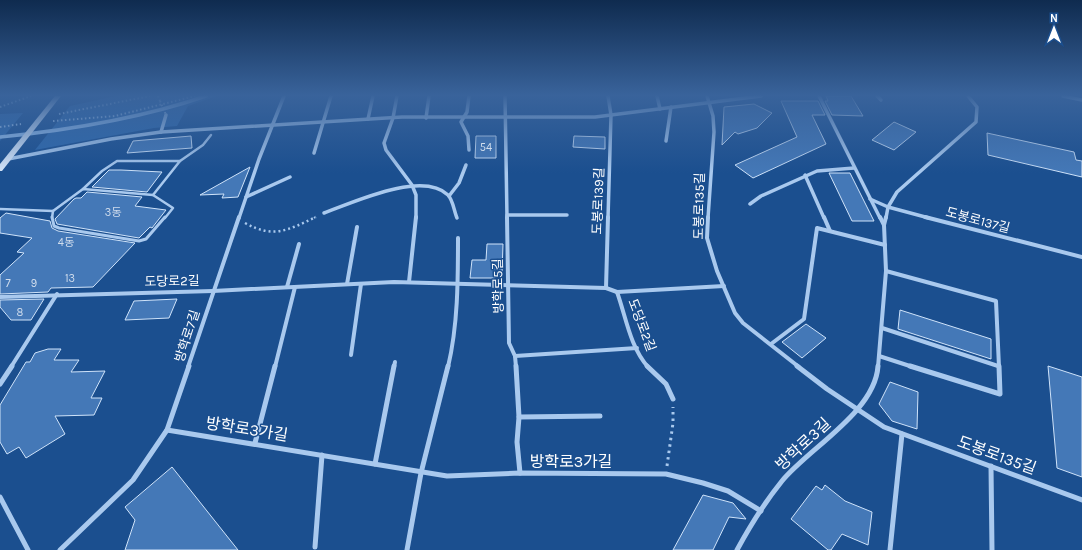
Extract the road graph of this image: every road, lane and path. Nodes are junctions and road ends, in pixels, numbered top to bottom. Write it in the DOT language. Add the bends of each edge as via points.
graph roads {
  1 [pos="324,121"];
  2 [pos="38,122"];
  3 [pos="164,122"];
  4 [pos="312,122"];
  5 [pos="392,122"];
  6 [pos="462,122"];
  7 [pos="505,122"];
  8 [pos="611,122"];
  9 [pos="669,122"];
  10 [pos="713,122"];
  11 [pos="831,122"];
  12 [pos="976,122"];
  13 [pos="22,123"];
  14 [pos="272,124"];
  15 [pos="0,127"];
  16 [pos="162,132"];
  17 [pos="211,135"];
  18 [pos="666,141"];
  19 [pos="469,150"];
  20 [pos="314,153"];
  21 [pos="8,159"];
  22 [pos="180,161"];
  23 [pos="466,165"];
  24 [pos="854,168"];
  25 [pos="0,169"];
  26 [pos="805,175"];
  27 [pos="290,177"];
  28 [pos="412,185"];
  29 [pos="83,189"];
  30 [pos="153,195"];
  31 [pos="449,196"];
  32 [pos="246,197"];
  33 [pos="870,199"];
  34 [pos="750,204"];
  35 [pos="888,207"];
  36 [pos="0,209"];
  37 [pos="53,211"];
  38 [pos="324,213"];
  39 [pos="507,215"];
  40 [pos="567,215"];
  41 [pos="457,218"];
  42 [pos="238,221"];
  43 [pos="884,225"];
  44 [pos="358,227"];
  45 [pos="830,231"];
  46 [pos="458,238"];
  47 [pos="299,244"];
  48 [pos="885,246"];
  49 [pos="1082,257"];
  50 [pos="886,271"];
  51 [pos="409,282"];
  52 [pos="347,284"];
  53 [pos="361,284"];
  54 [pos="458,285"];
  55 [pos="287,286"];
  56 [pos="295,286"];
  57 [pos="508,286"];
  58 [pos="724,286"];
  59 [pos="606,288"];
  60 [pos="213,291"];
  61 [pos="618,292"];
  62 [pos="57,294"];
  63 [pos="0,298"];
  64 [pos="882,328"];
  65 [pos="770,344"];
  66 [pos="636,348"];
  67 [pos="351,355"];
  68 [pos="515,356"];
  69 [pos="879,356"];
  70 [pos="395,362"];
  71 [pos="998,366"];
  72 [pos="0,384"];
  73 [pos="673,398"];
  74 [pos="856,409"];
  75 [pos="600,416"];
  76 [pos="519,418"];
  77 [pos="167,430"];
  78 [pos="902,434"];
  79 [pos="255,444"];
  80 [pos="322,455"];
  81 [pos="374,464"];
  82 [pos="991,466"];
  83 [pos="421,473"];
  84 [pos="520,473"];
  85 [pos="666,474"];
  86 [pos="0,497"];
  87 [pos="1082,500"];
  88 [pos="761,511"];
  89 [pos="315,547"];
  90 [pos="28,550"];
  91 [pos="60,550"];
  92 [pos="407,550"];
  93 [pos="737,550"];
  94 [pos="890,550"];
  95 [pos="992,550"];
  1 -- 20 [label="street"];
  2 -- 21 [label="main road"];
  3 -- 16 [label="street"];
  4 -- 14 [label="street"];
  5 -- 28 [label="street" via="384,147"];
  6 -- 19 [label="street" via="468,136"];
  7 -- 39 [label="street, 방학로5길"];
  8 -- 59 [label="street, 도봉로139길"];
  9 -- 18 [label="street"];
  10 -- 58 [label="street, 도봉로135길" via="707,238"];
  11 -- 24 [label="street"];
  12 -- 35 [label="street, 방학로3길" via="897,192"];
  13 -- 15 [label="path" via="20,126"];
  14 -- 16 [label="street"];
  14 -- 32 [label="street, 방학로7길"];
  16 -- 21 [label="street"];
  17 -- 22 [label="lane" via="203,145"];
  21 -- 25 [label="main road"];
  22 -- 29 [label="lane" via="117,161"];
  22 -- 30 [label="lane"];
  23 -- 31 [label="street" via="459,182"];
  24 -- 26 [label="street" via="817,171"];
  24 -- 33 [label="street"];
  26 -- 34 [label="street"];
  26 -- 45 [label="street"];
  27 -- 32 [label="street"];
  28 -- 31 [label="street" via="423,185"];
  28 -- 38 [label="street" via="360,199"];
  28 -- 51 [label="street" via="416,195 417,211"];
  29 -- 30 [label="lane"];
  29 -- 37 [label="lane"];
  30 -- 37 [label="lane" via="173,208 146,240 59,228 54,226"];
  31 -- 41 [label="street"];
  32 -- 42 [label="street, 방학로7길"];
  33 -- 35 [label="street, 도봉로137길"];
  33 -- 43 [label="street"];
  35 -- 43 [label="street, 방학로3길"];
  35 -- 49 [label="street, 도봉로137길"];
  36 -- 37 [label="lane"];
  38 -- 42 [label="path" via="274,233 263,232"];
  39 -- 40 [label="street"];
  39 -- 57 [label="street, 방학로5길"];
  42 -- 60 [label="street, 방학로7길"];
  43 -- 48 [label="street, 방학로3길"];
  44 -- 52 [label="street"];
  45 -- 48 [label="street"];
  45 -- 65 [label="street" via="817,228 804,319"];
  46 -- 54 [label="street"];
  47 -- 55 [label="street"];
  48 -- 50 [label="street, 방학로3길"];
  50 -- 64 [label="street, 방학로3길"];
  50 -- 71 [label="street" via="996,301"];
  51 -- 53 [label="street, 도당로2길"];
  51 -- 54 [label="street, 도당로2길"];
  52 -- 53 [label="street, 도당로2길"];
  52 -- 56 [label="street, 도당로2길"];
  53 -- 67 [label="street"];
  54 -- 57 [label="street, 도당로2길"];
  54 -- 83 [label="street" via="451,354"];
  55 -- 56 [label="street, 도당로2길"];
  55 -- 60 [label="street, 도당로2길"];
  56 -- 79 [label="street"];
  57 -- 59 [label="street, 도당로2길"];
  57 -- 68 [label="street, 방학로5길" via="509,343"];
  58 -- 61 [label="street, 도당로2길"];
  58 -- 65 [label="street, 도봉로135길" via="735,313 743,323"];
  59 -- 61 [label="street, 도당로2길"];
  60 -- 62 [label="street, 도당로2길"];
  60 -- 77 [label="street, 방학로7길"];
  61 -- 66 [label="street, 도당로2길"];
  62 -- 63 [label="street, 도당로2길"];
  62 -- 72 [label="street"];
  64 -- 69 [label="street, 방학로3길"];
  64 -- 71 [label="street"];
  65 -- 74 [label="street, 도봉로135길"];
  66 -- 68 [label="street"];
  66 -- 73 [label="street, 도당로2길" via="646,365 665,380"];
  68 -- 76 [label="street, 방학로5길"];
  69 -- 71 [label="street" via="1000,394"];
  69 -- 74 [label="street, 방학로3길" via="878,371 870,390"];
  70 -- 81 [label="street"];
  73 -- 85 [label="path" via="673,422"];
  74 -- 78 [label="street, 도봉로135길" via="884,427"];
  74 -- 88 [label="street, 방학로3길" via="843,425 782,480"];
  75 -- 76 [label="street"];
  76 -- 84 [label="street, 방학로5길" via="517,442"];
  77 -- 79 [label="street, 방학로3가길"];
  77 -- 91 [label="street, 방학로7길" via="133,480"];
  78 -- 82 [label="street, 도봉로135길"];
  78 -- 94 [label="street"];
  79 -- 80 [label="street, 방학로3가길"];
  80 -- 81 [label="street, 방학로3가길"];
  80 -- 89 [label="street"];
  81 -- 83 [label="street, 방학로3가길"];
  82 -- 87 [label="street, 도봉로135길"];
  82 -- 95 [label="street"];
  83 -- 84 [label="street, 방학로3가길" via="447,476"];
  83 -- 92 [label="street"];
  84 -- 85 [label="street, 방학로3가길"];
  85 -- 88 [label="street, 방학로3가길" via="737,495"];
  86 -- 90 [label="street"];
  88 -- 93 [label="street, 방학로3길"];
}
